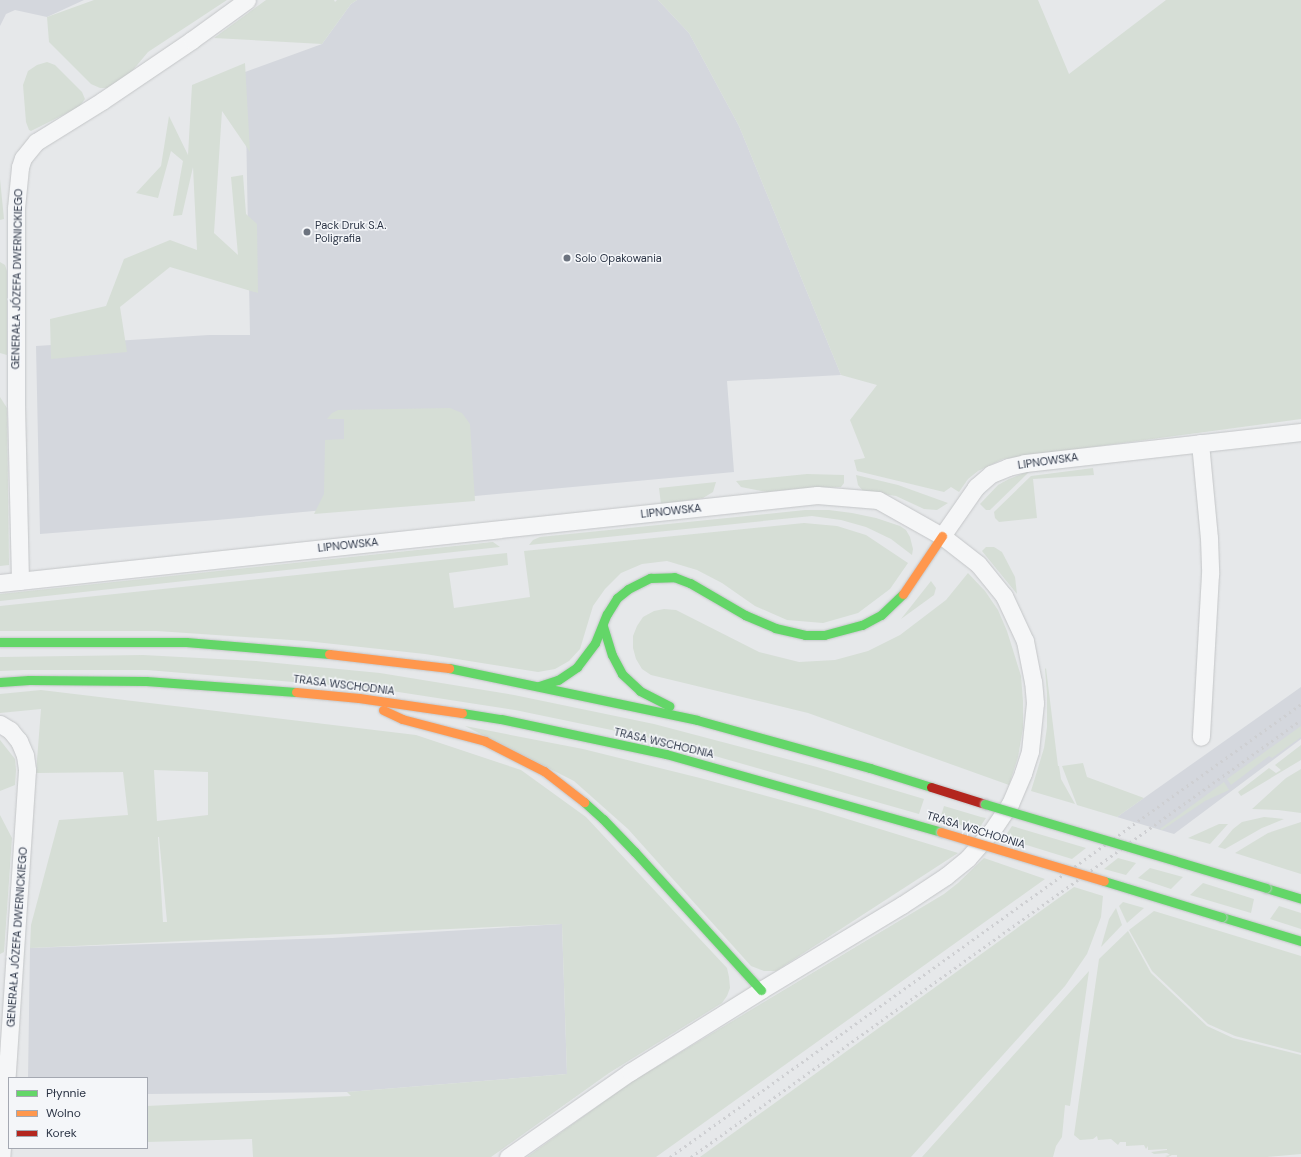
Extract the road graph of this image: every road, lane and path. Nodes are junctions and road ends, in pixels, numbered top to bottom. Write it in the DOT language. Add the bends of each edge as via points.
graph roads {
  1 [pos="247,0"];
  2 [pos="1301,432"];
  3 [pos="1200,443"];
  4 [pos="942,536"];
  5 [pos="20,581"];
  6 [pos="0,583"];
  7 [pos="604,626"];
  8 [pos="0,642"];
  9 [pos="0,682"];
  10 [pos="539,686"];
  11 [pos="359,698"];
  12 [pos="697,720"];
  13 [pos="1,724"];
  14 [pos="1201,737"];
  15 [pos="1301,899"];
  16 [pos="1301,941"];
  17 [pos="761,990"];
  18 [pos="2,1157"];
  19 [pos="508,1157"];
  1 -- 5 [label="street, GENERAŁA JÓZEFA DWERNICKIEGO" via="102,101 36,142 23,158 16,208 16,402"];
  2 -- 3 [label="street, LIPNOWSKA"];
  3 -- 4 [label="street, LIPNOWSKA" via="1025,463 991,474 976,487"];
  3 -- 14 [label="street" via="1210,574"];
  4 -- 5 [label="street, LIPNOWSKA" via="878,500 817,496"];
  4 -- 7 [label="main road" via="922,568 895,602 881,615 844,631 806,635 775,628 745,615 690,583 662,577 650,578 617,598"];
  4 -- 17 [label="street" via="971,557 990,576 1004,596 1025,641 1033,682 1034,703 1030,752 1023,773 1010,804 991,832 968,858 902,905"];
  5 -- 6 [label="street, LIPNOWSKA"];
  7 -- 10 [label="main road" via="577,667 558,680"];
  7 -- 12 [label="main road" via="616,664 630,683 649,696"];
  8 -- 10 [label="main road" via="186,642 302,651 443,667"];
  9 -- 11 [label="main road, TRASA WSCHODNIA" via="146,681 251,687"];
  10 -- 12 [label="main road"];
  11 -- 16 [label="main road, TRASA WSCHODNIA, bridge" via="501,719 666,754 941,832"];
  11 -- 17 [label="main road" via="402,719 486,742 544,771 603,819"];
  12 -- 15 [label="main road, bridge" via="870,768"];
  13 -- 18 [label="street, GENERAŁA JÓZEFA DWERNICKIEGO" via="19,741 25,755 27,770"];
  17 -- 19 [label="street" via="630,1072"];
}
